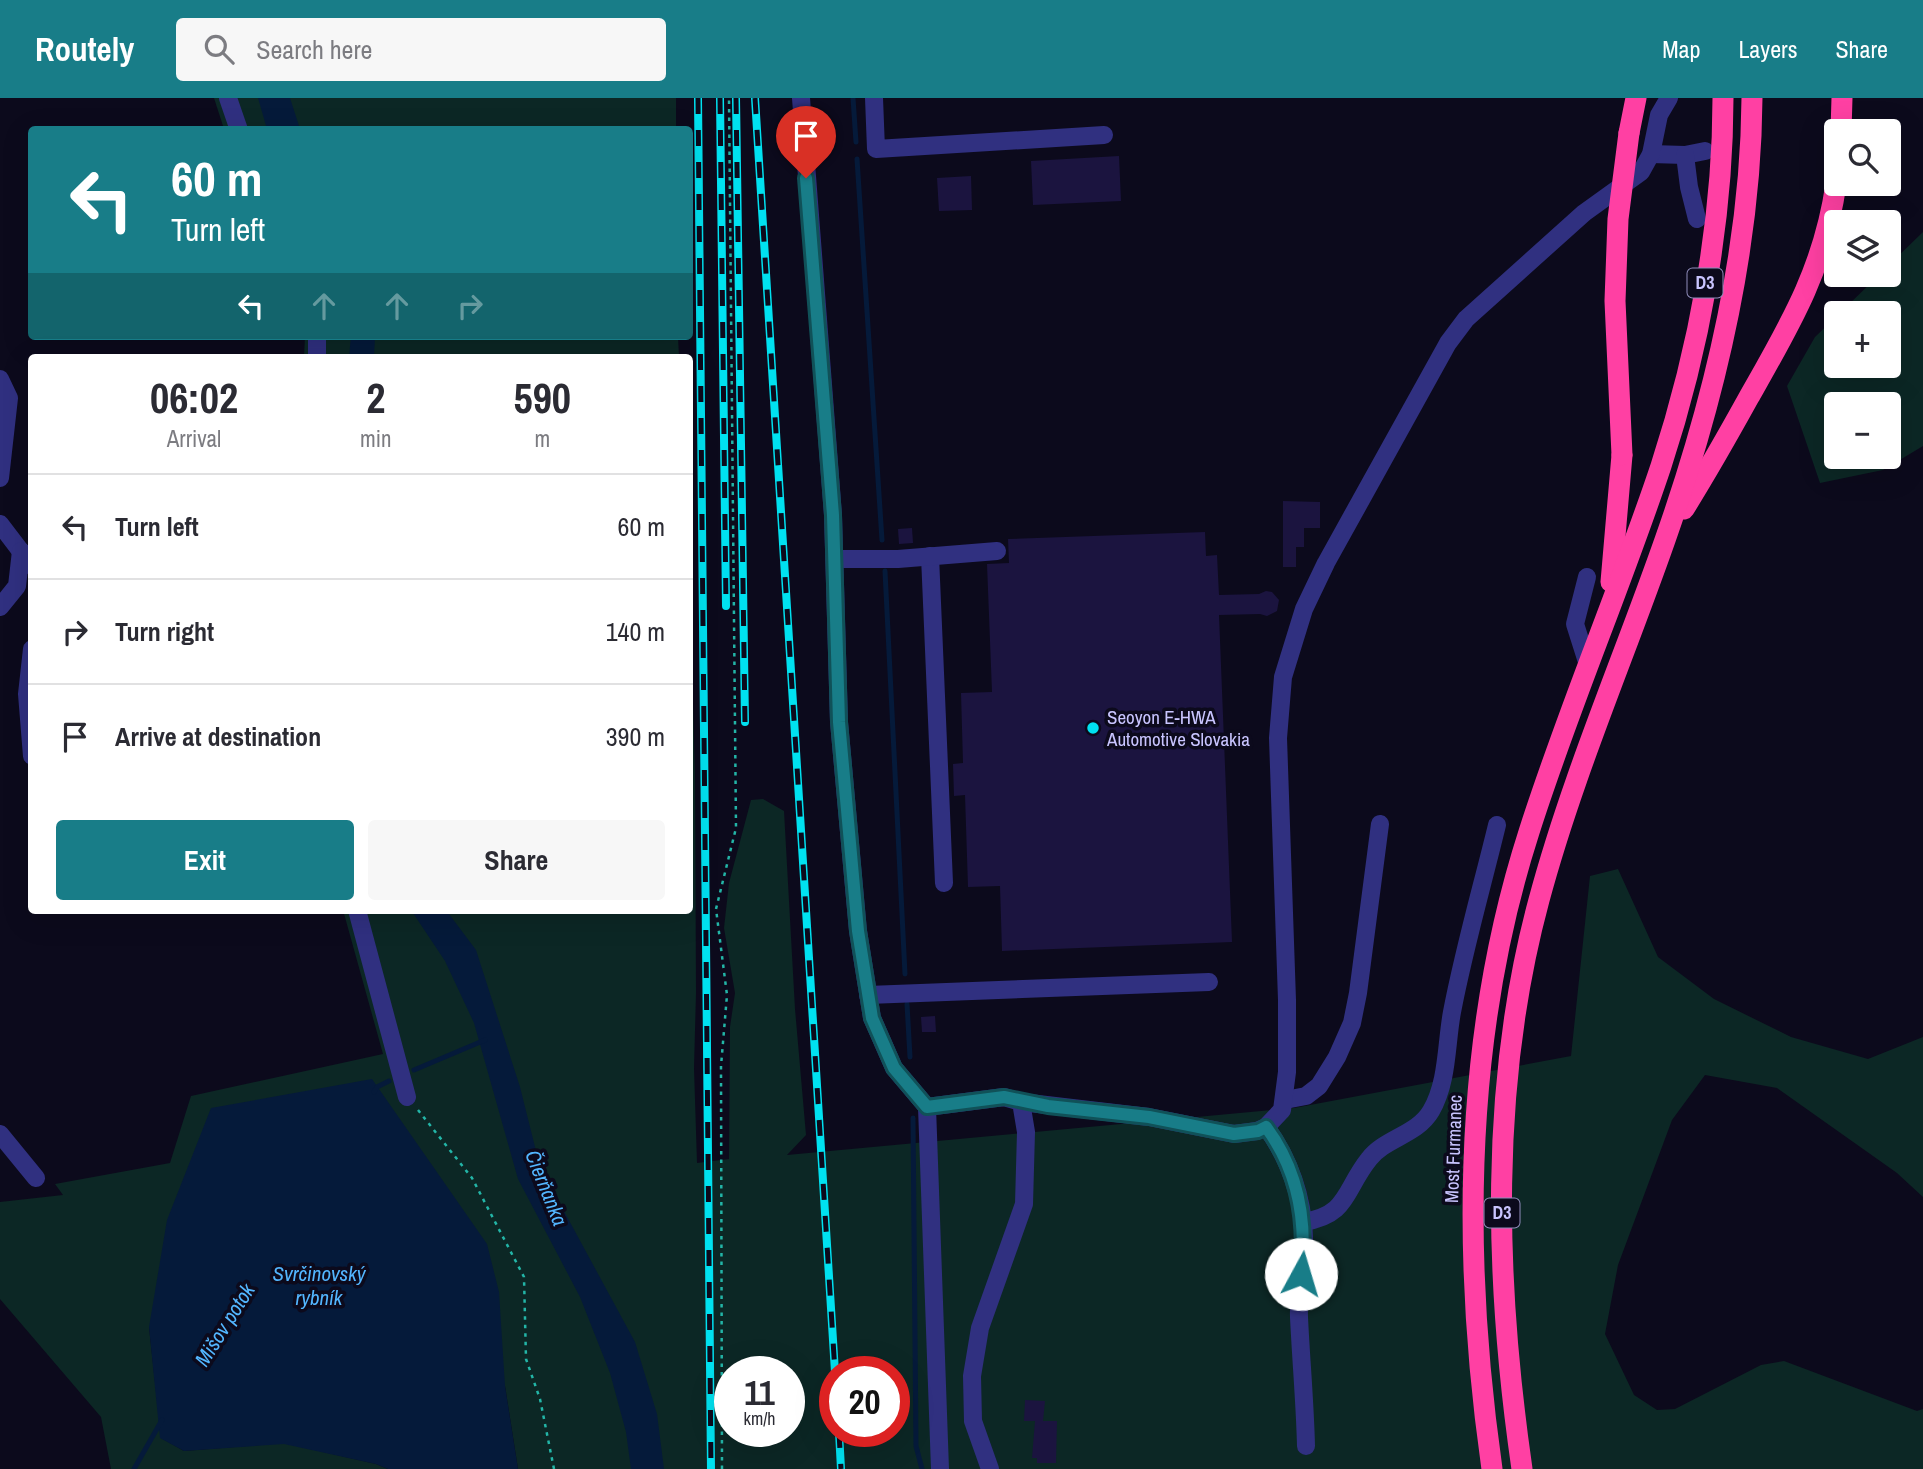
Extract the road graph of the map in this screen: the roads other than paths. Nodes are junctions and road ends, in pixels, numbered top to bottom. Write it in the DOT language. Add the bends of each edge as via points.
graph roads {
  1 [pos="228,98"];
  2 [pos="801,98"];
  3 [pos="874,98"];
  4 [pos="1636,98"];
  5 [pos="1670,98"];
  6 [pos="1723,98"];
  7 [pos="1752,98"];
  8 [pos="1842,98"];
  9 [pos="1842,119"];
  10 [pos="238,126"];
  11 [pos="1104,135"];
  12 [pos="1705,151"];
  13 [pos="1651,155"];
  14 [pos="1685,155"];
  15 [pos="1833,196"];
  16 [pos="1697,219"];
  17 [pos="0,380"];
  18 [pos="0,478"];
  19 [pos="0,524"];
  20 [pos="1664,542"];
  21 [pos="21,551"];
  22 [pos="997,551"];
  23 [pos="930,556"];
  24 [pos="835,559"];
  25 [pos="28,561"];
  26 [pos="1587,577"];
  27 [pos="0,607"];
  28 [pos="1608,615"];
  29 [pos="1588,665"];
  30 [pos="28,685"];
  31 [pos="28,706"];
  32 [pos="1380,824"];
  33 [pos="1497,825"];
  34 [pos="944,883"];
  35 [pos="358,914"];
  36 [pos="1209,982"];
  37 [pos="868,995"];
  38 [pos="407,1097"];
  39 [pos="1285,1100"];
  40 [pos="1021,1102"];
  41 [pos="927,1107"];
  42 [pos="1266,1127"];
  43 [pos="0,1134"];
  44 [pos="36,1178"];
  45 [pos="1303,1222"];
  46 [pos="1306,1446"];
  47 [pos="940,1469"];
  48 [pos="990,1469"];
  49 [pos="1493,1469"];
  50 [pos="1522,1469"];
  1 -- 10 [label="street"];
  2 -- 24 [label="street"];
  3 -- 11 [label="street" via="876,149"];
  4 -- 28 [label="highway, bridge" via="1622,178 1617,246 1622,455"];
  5 -- 13 [label="street" via="1659,115"];
  6 -- 28 [label="highway, D3" via="1715,215 1702,306 1662,464"];
  7 -- 20 [label="highway, D3" via="1729,311 1713,385"];
  8 -- 9 [label="highway"];
  12 -- 14 [label="street"];
  13 -- 14 [label="street"];
  13 -- 39 [label="street" via="1641,172 1584,214 1457,330 1345,526 1304,609 1283,677 1278,738 1287,1000"];
  14 -- 16 [label="street"];
  15 -- 20 [label="highway" via="1818,263 1785,335"];
  17 -- 18 [label="street" via="9,398"];
  19 -- 21 [label="street"];
  20 -- 50 [label="highway, D3" via="1563,818 1525,958 1512,1037 1502,1199 1506,1336"];
  21 -- 25 [label="street"];
  21 -- 27 [label="street" via="17,586"];
  22 -- 23 [label="street"];
  23 -- 24 [label="street"];
  23 -- 34 [label="street"];
  24 -- 37 [label="street" via="839,722"];
  26 -- 29 [label="street" via="1575,624"];
  28 -- 29 [label="highway, D3"];
  29 -- 49 [label="highway, Most Furmanec / D3" via="1528,834 1497,954 1484,1034 1473,1192 1475,1280"];
  30 -- 31 [label="street"];
  32 -- 39 [label="street" via="1352,1023 1319,1086 1306,1096"];
  33 -- 45 [label="street" via="1452,1012 1440,1086 1430,1112 1410,1131 1374,1152 1336,1211"];
  35 -- 38 [label="street"];
  36 -- 37 [label="street"];
  37 -- 41 [label="street" via="872,1018 894,1068"];
  39 -- 42 [label="street"];
  40 -- 41 [label="street" via="1004,1097"];
  40 -- 42 [label="street" via="1149,1117 1234,1134"];
  40 -- 48 [label="street" via="1026,1132 1024,1205 980,1328 972,1376 973,1421"];
  41 -- 47 [label="street"];
  42 -- 45 [label="street" via="1291,1173"];
  43 -- 44 [label="street"];
  45 -- 46 [label="street" via="1299,1316"];
}
